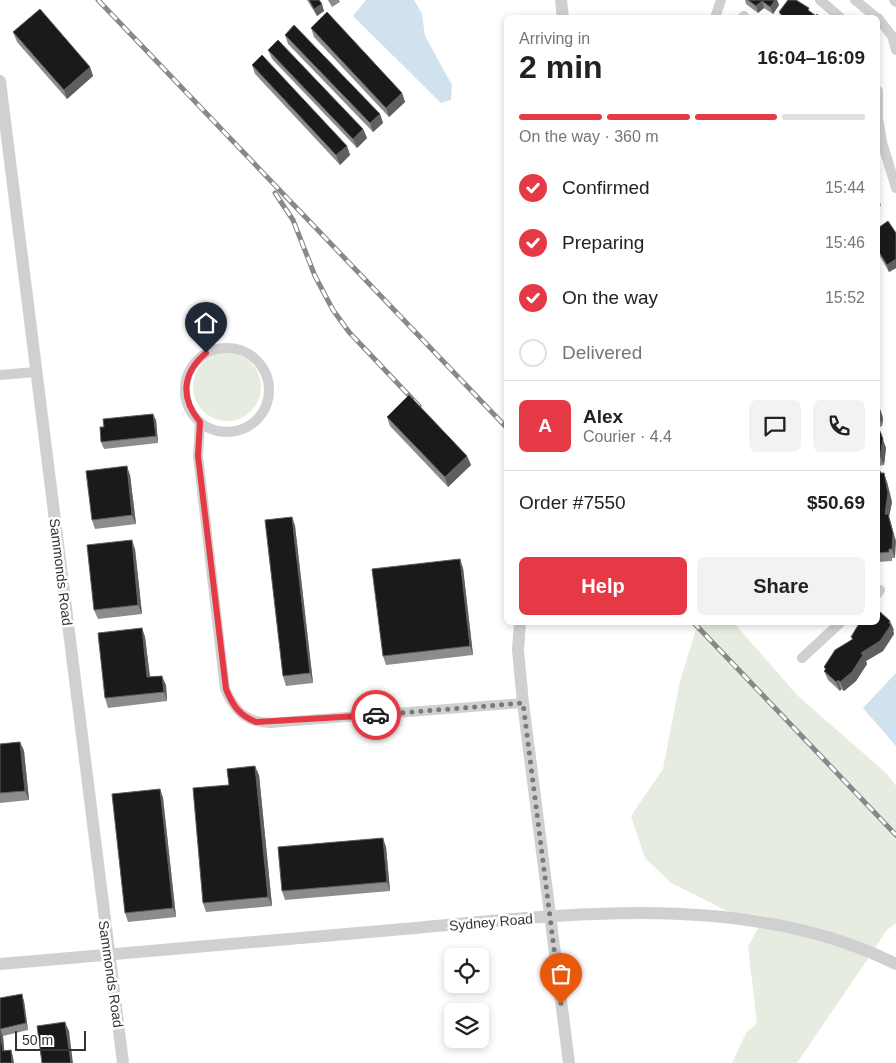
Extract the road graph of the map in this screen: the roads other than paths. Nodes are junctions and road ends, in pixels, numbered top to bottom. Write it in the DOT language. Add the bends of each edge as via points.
graph roads {
  1 [pos="562,0"];
  2 [pos="722,0"];
  3 [pos="820,0"];
  4 [pos="855,0"];
  5 [pos="563,15"];
  6 [pos="716,15"];
  7 [pos="838,15"];
  8 [pos="873,15"];
  9 [pos="880,22"];
  10 [pos="896,50"];
  11 [pos="0,81"];
  12 [pos="880,130"];
  13 [pos="3,137"];
  14 [pos="896,188"];
  15 [pos="36,372"];
  16 [pos="0,375"];
  17 [pos="200,422"];
  18 [pos="520,625"];
  19 [pos="830,627"];
  20 [pos="802,658"];
  21 [pos="523,703"];
  22 [pos="550,917"];
  23 [pos="108,954"];
  24 [pos="0,964"];
  25 [pos="896,964"];
  26 [pos="123,1063"];
  27 [pos="569,1063"];
  1 -- 5 [label="street"];
  2 -- 6 [label="street"];
  3 -- 7 [label="street"];
  4 -- 8 [label="street"];
  9 -- 10 [label="street" via="892,36"];
  11 -- 13 [label="street, Sammonds Road"];
  12 -- 14 [label="street"];
  13 -- 15 [label="street, Sammonds Road"];
  15 -- 16 [label="street"];
  15 -- 23 [label="street, Sammonds Road"];
  17 -- 17 [label="street" via="191,412 185,393 188,373 195,362 212,351 233,348 246,352 265,373 267,400 262,413 252,424 232,431 212,429"];
  17 -- 21 [label="street" via="198,456 226,689 233,705 243,716 256,722 270,723"];
  18 -- 21 [label="street" via="518,650"];
  19 -- 20 [label="street"];
  21 -- 22 [label="street"];
  22 -- 23 [label="street, Sydney Road"];
  22 -- 25 [label="street, Sydney Road" via="709,914 763,921 820,934"];
  22 -- 27 [label="street"];
  23 -- 24 [label="street, Sydney Road"];
  23 -- 26 [label="street, Sammonds Road"];
}
